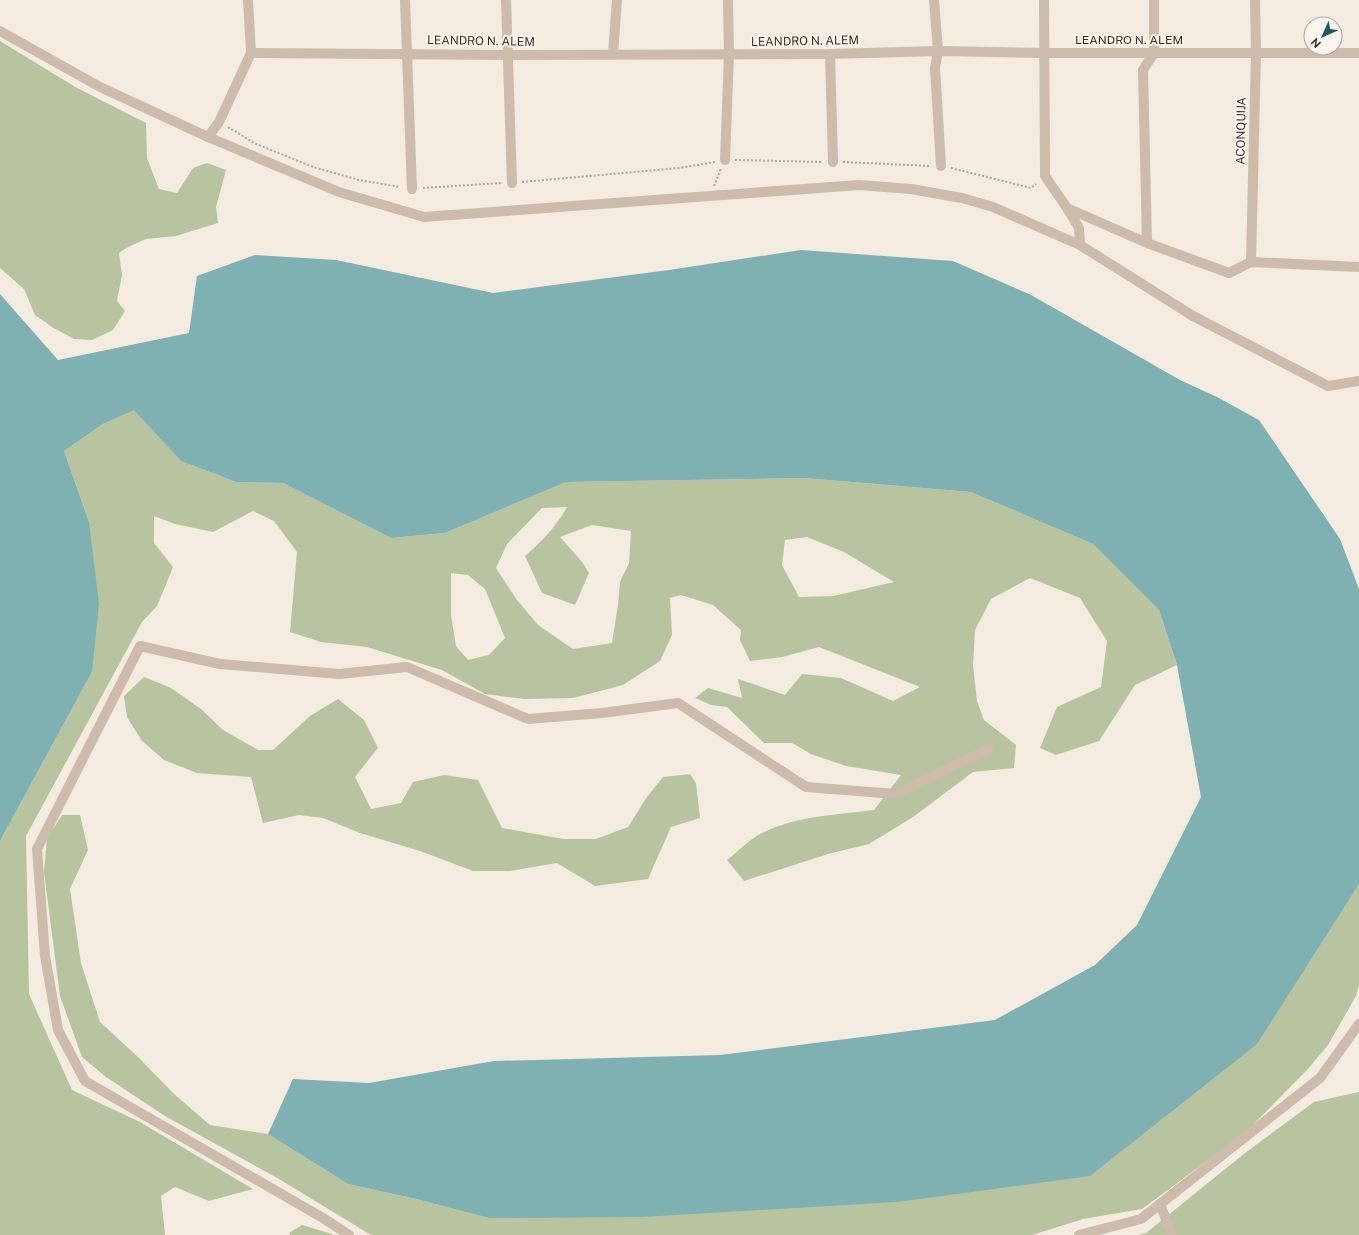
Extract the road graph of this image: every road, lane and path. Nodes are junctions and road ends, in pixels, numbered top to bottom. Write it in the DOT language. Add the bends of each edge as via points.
graph roads {
  1 [pos="248,0"];
  2 [pos="405,0"];
  3 [pos="506,0"];
  4 [pos="617,0"];
  5 [pos="728,0"];
  6 [pos="934,0"];
  7 [pos="1044,0"];
  8 [pos="1154,0"];
  9 [pos="1255,0"];
  10 [pos="0,31"];
  11 [pos="938,51"];
  12 [pos="251,53"];
  13 [pos="406,53"];
  14 [pos="1045,53"];
  15 [pos="1256,53"];
  16 [pos="1359,53"];
  17 [pos="613,54"];
  18 [pos="729,54"];
  19 [pos="830,54"];
  20 [pos="1154,54"];
  21 [pos="507,55"];
  22 [pos="220,122"];
  23 [pos="208,137"];
  24 [pos="726,160"];
  25 [pos="833,162"];
  26 [pos="941,166"];
  27 [pos="1045,176"];
  28 [pos="512,183"];
  29 [pos="412,189"];
  30 [pos="710,196"];
  31 [pos="1067,208"];
  32 [pos="1147,243"];
  33 [pos="1080,245"];
  34 [pos="1251,262"];
  35 [pos="1359,267"];
  36 [pos="1359,381"];
  37 [pos="989,749"];
  38 [pos="1359,1024"];
  39 [pos="1160,1204"];
  40 [pos="349,1235"];
  41 [pos="1079,1235"];
  42 [pos="1172,1235"];
  1 -- 12 [label="street"];
  2 -- 13 [label="street"];
  3 -- 21 [label="street"];
  4 -- 17 [label="street"];
  5 -- 18 [label="street"];
  6 -- 11 [label="street"];
  7 -- 14 [label="street"];
  8 -- 20 [label="street"];
  9 -- 15 [label="street, ACONQUIJA"];
  10 -- 23 [label="street" via="100,88"];
  11 -- 14 [label="street, LEANDRO N. ALEM"];
  11 -- 19 [label="street, LEANDRO N. ALEM"];
  11 -- 26 [label="street" via="936,68"];
  12 -- 13 [label="street, LEANDRO N. ALEM"];
  12 -- 22 [label="street"];
  13 -- 21 [label="street, LEANDRO N. ALEM"];
  13 -- 29 [label="street"];
  14 -- 20 [label="street, LEANDRO N. ALEM"];
  14 -- 27 [label="street"];
  15 -- 16 [label="street, LEANDRO N. ALEM"];
  15 -- 20 [label="street, LEANDRO N. ALEM"];
  15 -- 34 [label="street, ACONQUIJA"];
  17 -- 18 [label="street, LEANDRO N. ALEM"];
  17 -- 21 [label="street, LEANDRO N. ALEM"];
  18 -- 19 [label="street, LEANDRO N. ALEM"];
  18 -- 24 [label="street"];
  19 -- 25 [label="street"];
  20 -- 32 [label="street" via="1144,70"];
  21 -- 28 [label="street"];
  22 -- 23 [label="street"];
  22 -- 29 [label="path" via="254,143 313,167 359,180"];
  23 -- 30 [label="street" via="339,192 424,217"];
  24 -- 25 [label="path"];
  24 -- 28 [label="path" via="679,168"];
  24 -- 30 [label="path"];
  25 -- 26 [label="path"];
  26 -- 27 [label="path" via="1030,188"];
  27 -- 31 [label="street"];
  28 -- 29 [label="path"];
  30 -- 33 [label="street" via="859,185 911,189 962,198 993,207"];
  31 -- 32 [label="street"];
  31 -- 33 [label="street" via="1079,228"];
  32 -- 34 [label="street" via="1230,272"];
  33 -- 36 [label="street" via="1192,316 1328,386"];
  34 -- 35 [label="street"];
  37 -- 40 [label="street" via="896,794 806,787 678,703 528,719 407,666 339,674 220,664 140,646 37,849 45,956 58,1030 85,1081"];
  38 -- 39 [label="street" via="1320,1078"];
  39 -- 41 [label="street" via="1141,1219"];
  39 -- 42 [label="street"];
}
